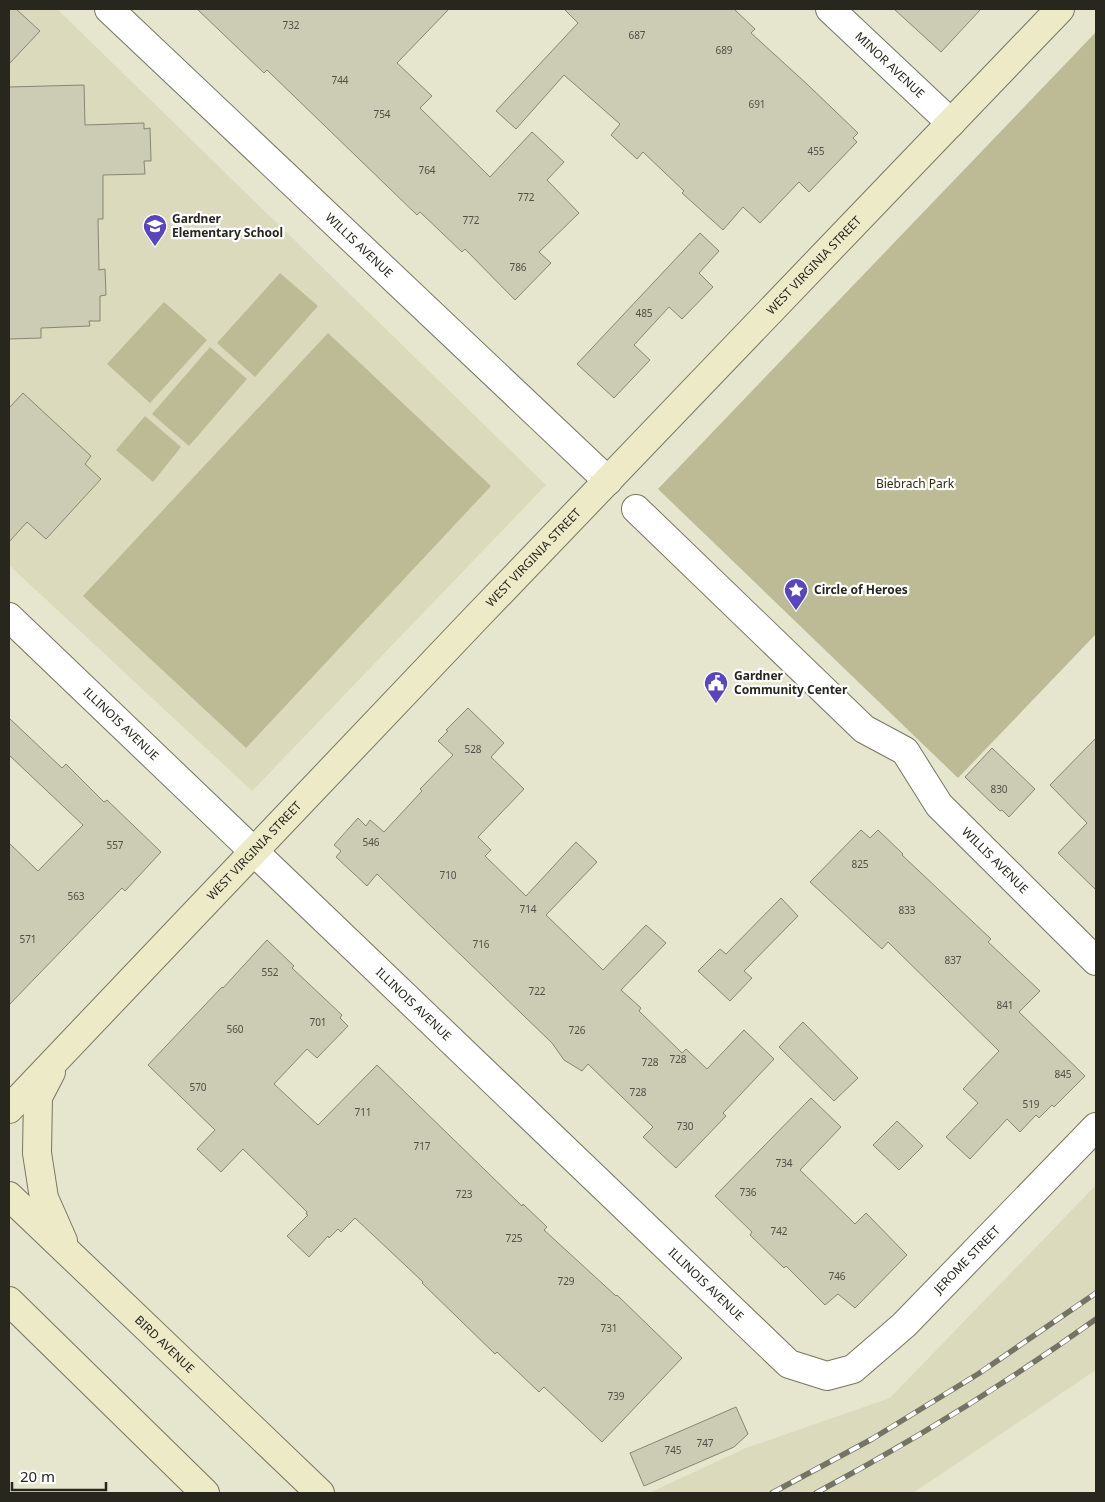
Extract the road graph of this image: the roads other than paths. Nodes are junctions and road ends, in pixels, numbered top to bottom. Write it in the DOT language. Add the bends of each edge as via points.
graph roads {
  1 [pos="110,9"];
  2 [pos="830,9"];
  3 [pos="1060,9"];
  4 [pos="951,123"];
  5 [pos="608,481"];
  6 [pos="636,509"];
  7 [pos="9,617"];
  8 [pos="254,850"];
  9 [pos="1096,961"];
  10 [pos="60,1055"];
  11 [pos="9,1109"];
  12 [pos="1096,1127"];
  13 [pos="9,1196"];
  14 [pos="68,1253"];
  15 [pos="9,1301"];
  16 [pos="827,1376"];
  17 [pos="205,1493"];
  18 [pos="320,1493"];
  1 -- 5 [label="street, WILLIS AVENUE"];
  2 -- 4 [label="street, MINOR AVENUE"];
  3 -- 4 [label="street, WEST VIRGINIA STREET"];
  4 -- 5 [label="street, WEST VIRGINIA STREET"];
  5 -- 8 [label="street, WEST VIRGINIA STREET"];
  6 -- 9 [label="street, WILLIS AVENUE" via="864,729 905,751 939,805"];
  7 -- 8 [label="street, ILLINOIS AVENUE"];
  8 -- 10 [label="street, WEST VIRGINIA STREET"];
  8 -- 16 [label="street, ILLINOIS AVENUE" via="790,1364"];
  10 -- 11 [label="street, WEST VIRGINIA STREET"];
  10 -- 14 [label="street" via="38,1097 37,1153 44,1198"];
  12 -- 16 [label="street, JEROME STREET" via="904,1325 853,1369"];
  13 -- 14 [label="street, BIRD AVENUE"];
  14 -- 18 [label="street, BIRD AVENUE"];
  15 -- 17 [label="street"];
}
